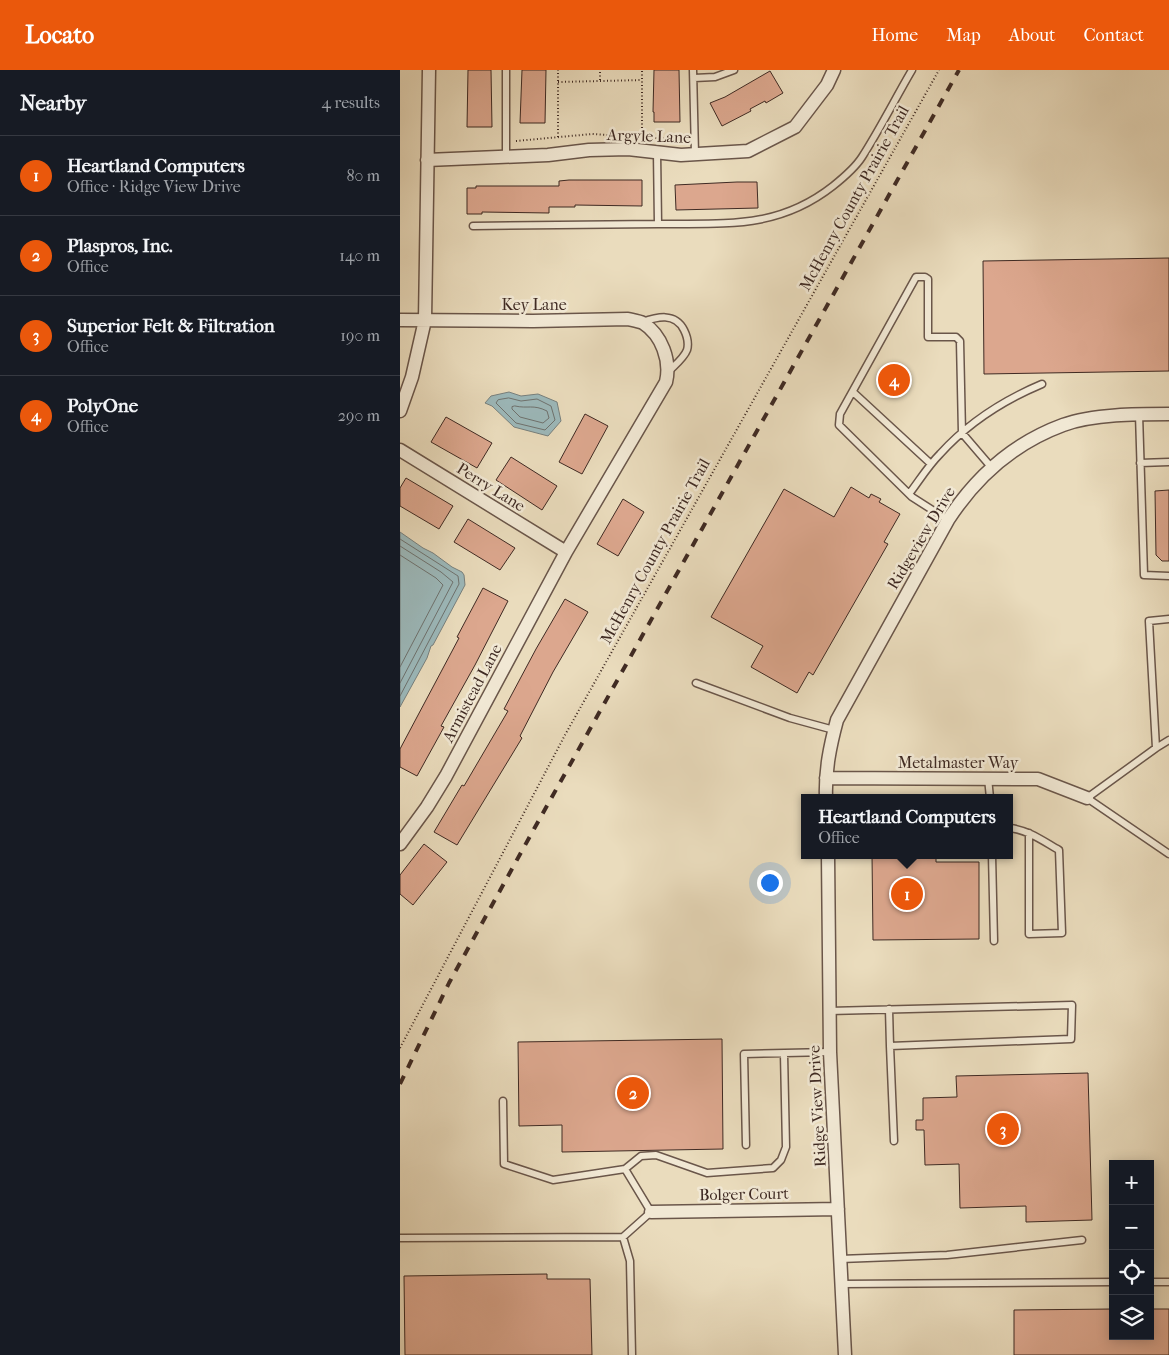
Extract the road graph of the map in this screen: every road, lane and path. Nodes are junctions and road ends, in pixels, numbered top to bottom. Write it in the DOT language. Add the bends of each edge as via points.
graph roads {
  1 [pos="429,70"];
  2 [pos="506,70"];
  3 [pos="558,70"];
  4 [pos="600,70"];
  5 [pos="642,70"];
  6 [pos="693,70"];
  7 [pos="734,70"];
  8 [pos="834,70"];
  9 [pos="912,70"];
  10 [pos="939,70"];
  11 [pos="694,78"];
  12 [pos="600,80"];
  13 [pos="642,80"];
  14 [pos="558,82"];
  15 [pos="642,136"];
  16 [pos="558,137"];
  17 [pos="657,152"];
  18 [pos="695,154"];
  19 [pos="506,157"];
  20 [pos="427,160"];
  21 [pos="658,224"];
  22 [pos="473,226"];
  23 [pos="400,320"];
  24 [pos="425,320"];
  25 [pos="642,322"];
  26 [pos="668,372"];
  27 [pos="1042,384"];
  28 [pos="853,392"];
  29 [pos="400,411"];
  30 [pos="1139,414"];
  31 [pos="1169,414"];
  32 [pos="962,433"];
  33 [pos="400,450"];
  34 [pos="1169,462"];
  35 [pos="1140,463"];
  36 [pos="931,464"];
  37 [pos="992,468"];
  38 [pos="909,494"];
  39 [pos="948,520"];
  40 [pos="566,552"];
  41 [pos="1169,576"];
  42 [pos="1169,618"];
  43 [pos="696,683"];
  44 [pos="834,730"];
  45 [pos="1169,740"];
  46 [pos="1156,748"];
  47 [pos="826,778"];
  48 [pos="988,778"];
  49 [pos="826,794"];
  50 [pos="990,794"];
  51 [pos="1087,798"];
  52 [pos="1013,828"];
  53 [pos="1029,833"];
  54 [pos="400,844"];
  55 [pos="1169,854"];
  56 [pos="828,859"];
  57 [pos="992,859"];
  58 [pos="994,941"];
  59 [pos="889,1010"];
  60 [pos="829,1011"];
  61 [pos="890,1046"];
  62 [pos="400,1048"];
  63 [pos="830,1052"];
  64 [pos="784,1054"];
  65 [pos="503,1101"];
  66 [pos="894,1141"];
  67 [pos="746,1145"];
  68 [pos="625,1169"];
  69 [pos="838,1209"];
  70 [pos="651,1212"];
  71 [pos="623,1237"];
  72 [pos="401,1238"];
  73 [pos="1082,1240"];
  74 [pos="840,1259"];
  75 [pos="1109,1282"];
  76 [pos="1154,1282"];
  77 [pos="1169,1282"];
  78 [pos="842,1284"];
  79 [pos="632,1355"];
  80 [pos="845,1355"];
  1 -- 20 [label="street"];
  2 -- 19 [label="lane"];
  3 -- 14 [label="path"];
  4 -- 12 [label="path"];
  5 -- 13 [label="path"];
  6 -- 11 [label="lane"];
  7 -- 11 [label="lane" via="714,77"];
  8 -- 18 [label="street, Argyle Lane" via="827,85 795,127 748,151"];
  9 -- 21 [label="lane" via="862,158 821,196 787,213 759,221"];
  10 -- 62 [label="path, McHenry County Prairie Trail" via="565,735"];
  11 -- 18 [label="lane"];
  12 -- 13 [label="path"];
  12 -- 14 [label="path"];
  13 -- 15 [label="path"];
  14 -- 16 [label="path"];
  17 -- 18 [label="street, Argyle Lane"];
  17 -- 19 [label="street, Argyle Lane" via="590,150"];
  17 -- 21 [label="lane"];
  19 -- 20 [label="street, Argyle Lane"];
  20 -- 24 [label="street"];
  21 -- 22 [label="lane"];
  23 -- 24 [label="street, Key Lane"];
  24 -- 25 [label="street, Key Lane" via="628,319"];
  24 -- 29 [label="street" via="412,377"];
  25 -- 26 [label="street" via="655,333 663,347"];
  25 -- 26 [label="lane, Key Lane" via="664,317 679,322 683,328 687,337 686,351"];
  26 -- 40 [label="street, Key Lane" via="666,382"];
  27 -- 32 [label="lane" via="1004,402"];
  28 -- 32 [label="lane" via="916,277 925,277 928,279 928,337 956,337 960,341"];
  28 -- 36 [label="lane"];
  28 -- 38 [label="lane" via="840,414 839,425"];
  30 -- 31 [label="street, Ridgeview Drive"];
  30 -- 35 [label="lane"];
  30 -- 37 [label="street, Ridgeview Drive" via="1064,425 1024,444"];
  32 -- 36 [label="lane"];
  32 -- 37 [label="lane"];
  33 -- 40 [label="street, Perry Lane"];
  34 -- 35 [label="lane"];
  35 -- 41 [label="lane" via="1144,575"];
  36 -- 38 [label="lane"];
  37 -- 39 [label="street, Ridgeview Drive" via="962,499"];
  38 -- 39 [label="lane"];
  39 -- 44 [label="street, Ridgeview Drive"];
  40 -- 54 [label="street, Armistead Lane" via="446,776"];
  42 -- 46 [label="lane" via="1149,621"];
  43 -- 44 [label="lane" via="790,718"];
  44 -- 47 [label="street, Ridgeview Drive"];
  45 -- 46 [label="lane"];
  46 -- 51 [label="lane"];
  47 -- 48 [label="street, Metalmaster Way"];
  47 -- 49 [label="street"];
  48 -- 50 [label="lane"];
  48 -- 51 [label="street, Metalmaster Way" via="1038,779"];
  51 -- 55 [label="lane"];
  52 -- 53 [label="lane"];
  53 -- 53 [label="lane" via="1059,850 1062,933 1029,934"];
  56 -- 60 [label="street, Ridge View Drive"];
  57 -- 58 [label="lane"];
  59 -- 60 [label="lane"];
  59 -- 61 [label="lane"];
  59 -- 61 [label="lane" via="1072,1005 1071,1039"];
  60 -- 63 [label="street, Ridge View Drive"];
  61 -- 66 [label="lane"];
  63 -- 64 [label="lane"];
  63 -- 69 [label="street, Ridge View Drive"];
  64 -- 67 [label="lane" via="744,1054"];
  64 -- 68 [label="lane" via="786,1147 781,1160 773,1168 707,1173 656,1155 641,1156"];
  65 -- 68 [label="lane" via="504,1164 553,1180"];
  68 -- 70 [label="lane"];
  69 -- 70 [label="street, Bolger Court"];
  69 -- 74 [label="street, Ridge View Drive"];
  70 -- 71 [label="lane"];
  71 -- 72 [label="lane"];
  71 -- 79 [label="lane" via="630,1261"];
  73 -- 74 [label="lane" via="947,1255"];
  74 -- 78 [label="street, Ridge View Drive"];
  75 -- 78 [label="lane"];
  76 -- 77 [label="lane"];
  78 -- 80 [label="street, Ridge View Drive"];
}
